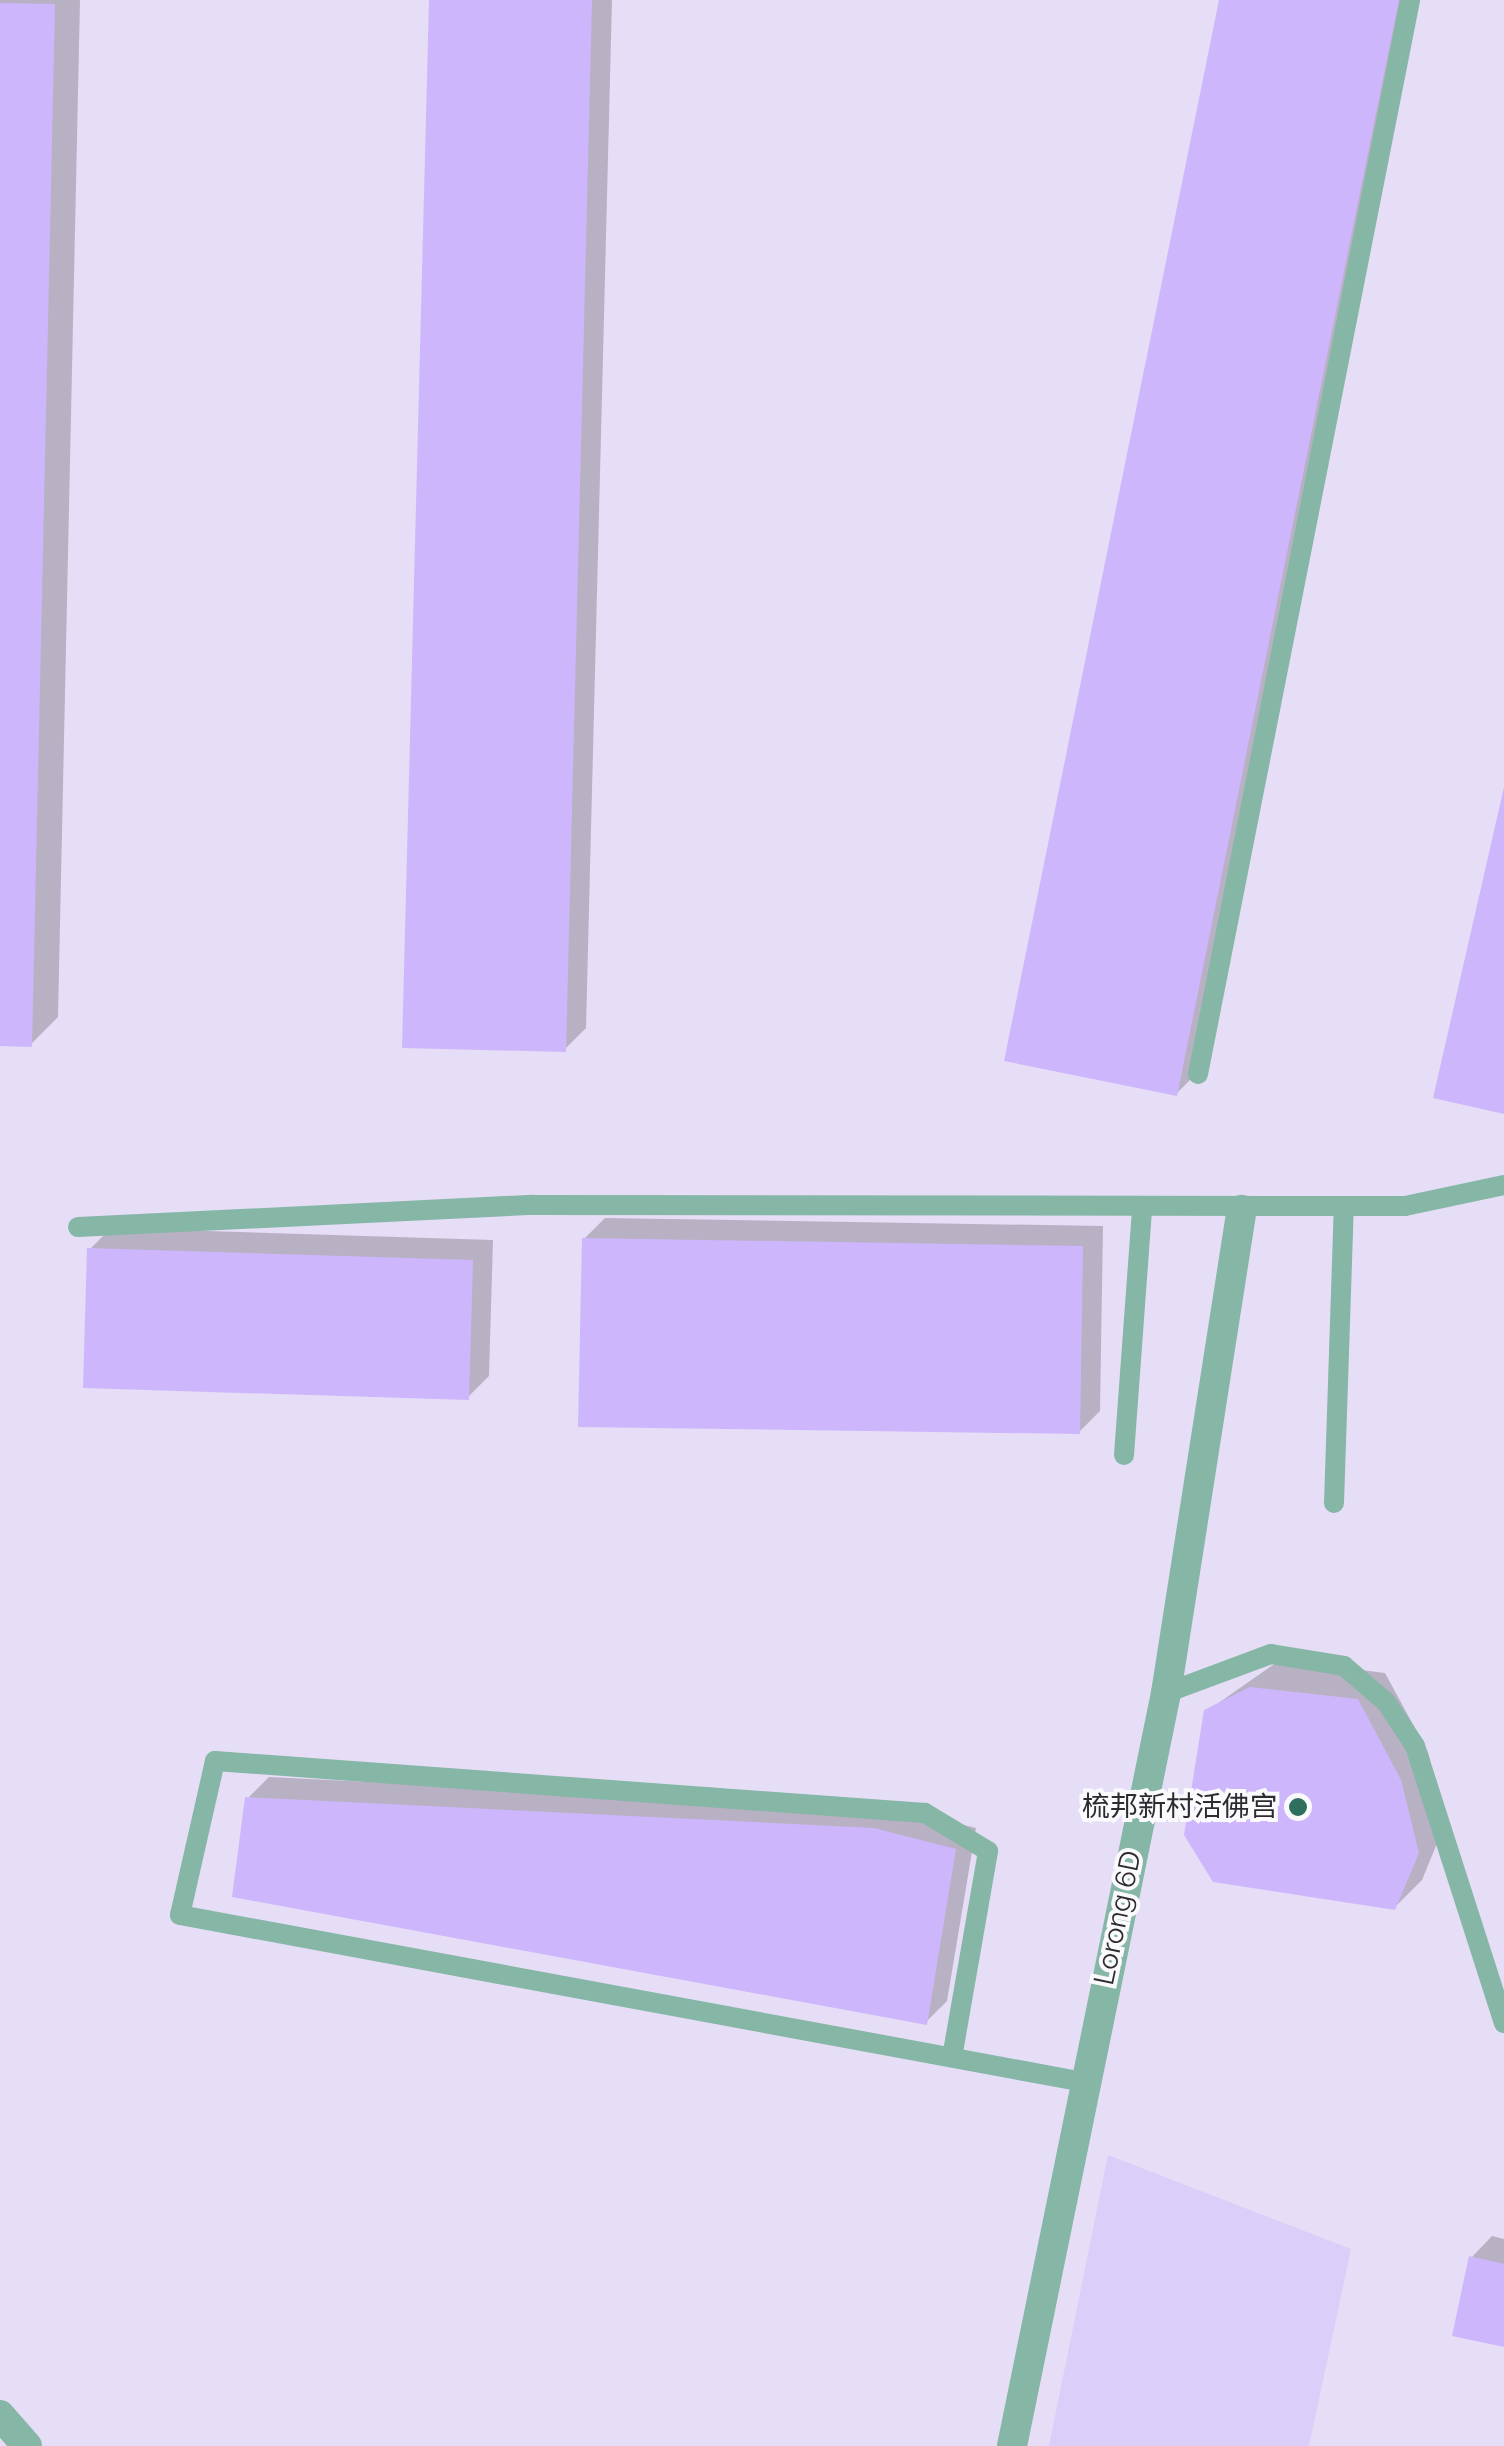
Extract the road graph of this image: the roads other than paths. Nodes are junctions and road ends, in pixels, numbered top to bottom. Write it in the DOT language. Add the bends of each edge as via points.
graph roads {
  1 [pos="1410,0"];
  2 [pos="1198,1074"];
  3 [pos="1504,1185"];
  4 [pos="1344,1208"];
  5 [pos="1142,1209"];
  6 [pos="1242,1210"];
  7 [pos="78,1226"];
  8 [pos="1124,1455"];
  9 [pos="1334,1502"];
  10 [pos="1166,1693"];
  11 [pos="1504,2023"];
  12 [pos="953,2052"];
  13 [pos="1084,2082"];
  14 [pos="0,2415"];
  15 [pos="27,2446"];
  16 [pos="1012,2446"];
  1 -- 2 [label="lane"];
  3 -- 4 [label="lane" via="1404,1206"];
  4 -- 6 [label="lane"];
  4 -- 9 [label="lane"];
  5 -- 6 [label="lane"];
  5 -- 7 [label="lane" via="532,1205"];
  5 -- 8 [label="lane"];
  6 -- 10 [label="street, Lorong 6D"];
  10 -- 11 [label="lane" via="1272,1654 1344,1666 1386,1702 1415,1746"];
  10 -- 13 [label="street, Lorong 6D"];
  12 -- 12 [label="lane" via="180,1915 215,1761 925,1813 988,1851"];
  12 -- 13 [label="lane"];
  13 -- 16 [label="street, Lorong 6D"];
  14 -- 15 [label="street"];
}
